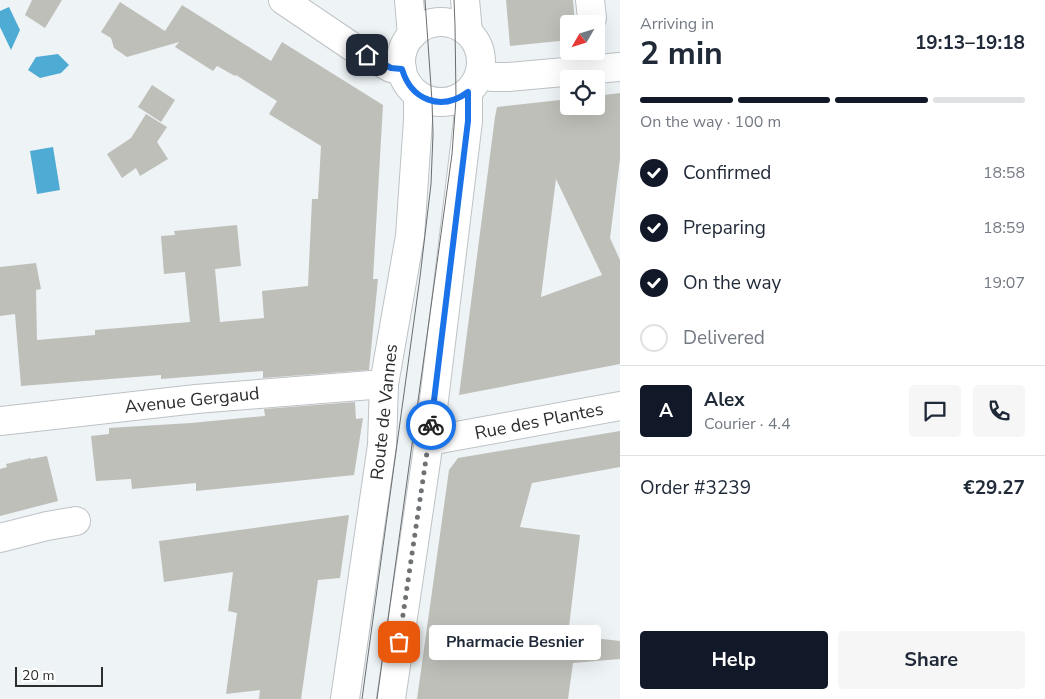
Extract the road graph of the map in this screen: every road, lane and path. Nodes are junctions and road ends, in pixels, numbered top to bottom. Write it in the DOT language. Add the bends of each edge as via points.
graph roads {
  1 [pos="283,0"];
  2 [pos="409,0"];
  3 [pos="465,0"];
  4 [pos="468,32"];
  5 [pos="412,35"];
  6 [pos="620,67"];
  7 [pos="402,69"];
  8 [pos="474,84"];
  9 [pos="418,95"];
  10 [pos="384,384"];
  11 [pos="620,406"];
  12 [pos="0,421"];
  13 [pos="429,441"];
  14 [pos="76,521"];
  15 [pos="0,538"];
  16 [pos="345,699"];
  17 [pos="391,699"];
  1 -- 7 [label="main road" via="354,48 391,68"];
  2 -- 5 [label="main road"];
  3 -- 4 [label="main road"];
  4 -- 5 [label="main road" via="441,22 427,24"];
  4 -- 8 [label="main road" via="479,48 482,62"];
  5 -- 7 [label="main road" via="403,51"];
  6 -- 8 [label="main road" via="492,77"];
  7 -- 9 [label="main road" via="410,88"];
  8 -- 9 [label="main road" via="448,102"];
  8 -- 13 [label="main road"];
  9 -- 10 [label="main road, Route de Vannes" via="410,236"];
  10 -- 12 [label="main road, Avenue Gergaud" via="196,399"];
  10 -- 16 [label="main road, Route de Vannes" via="382,445"];
  11 -- 13 [label="main road, Rue des Plantes"];
  13 -- 17 [label="main road"];
  14 -- 15 [label="main road"];
}
